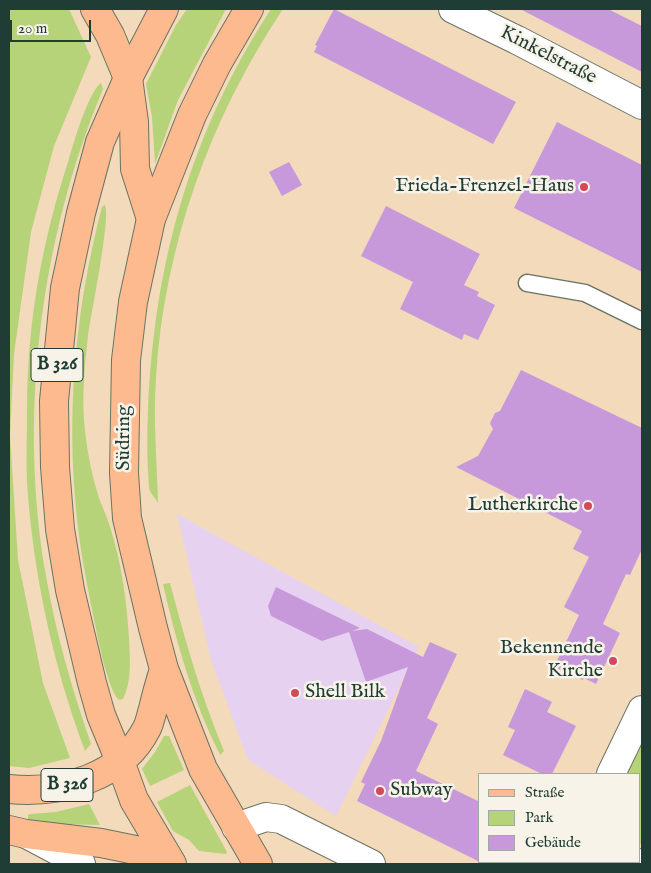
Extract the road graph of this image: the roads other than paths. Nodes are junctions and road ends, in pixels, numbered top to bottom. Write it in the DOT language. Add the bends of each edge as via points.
graph roads {
  1 [pos="95,9"];
  2 [pos="164,9"];
  3 [pos="248,9"];
  4 [pos="453,9"];
  5 [pos="128,78"];
  6 [pos="642,105"];
  7 [pos="151,219"];
  8 [pos="526,283"];
  9 [pos="642,321"];
  10 [pos="164,669"];
  11 [pos="642,710"];
  12 [pos="120,761"];
  13 [pos="610,773"];
  14 [pos="9,790"];
  15 [pos="236,828"];
  16 [pos="18,832"];
  17 [pos="81,864"];
  18 [pos="163,864"];
  19 [pos="172,864"];
  20 [pos="258,864"];
  21 [pos="371,864"];
  1 -- 5 [label="main road" via="110,34"];
  2 -- 5 [label="main road, B 326"];
  3 -- 7 [label="main road, Südring" via="192,115"];
  4 -- 6 [label="street, Kinkelstraße"];
  5 -- 7 [label="main road" via="134,122 135,169"];
  5 -- 12 [label="main road, B 326" via="100,142 81,213 65,288 54,401 60,529 70,590 96,698"];
  7 -- 10 [label="main road, Südring" via="133,302 126,360 124,472 127,518"];
  8 -- 9 [label="lane" via="585,293"];
  10 -- 12 [label="main road" via="147,728"];
  10 -- 15 [label="main road, Südring" via="203,770"];
  11 -- 13 [label="street"];
  12 -- 14 [label="main road, B 326" via="88,781 40,791"];
  12 -- 19 [label="main road, B 326" via="134,800"];
  15 -- 20 [label="main road, Südring"];
  15 -- 21 [label="street" via="266,817 281,819"];
  16 -- 17 [label="street"];
  16 -- 18 [label="main road" via="145,852"];
}
